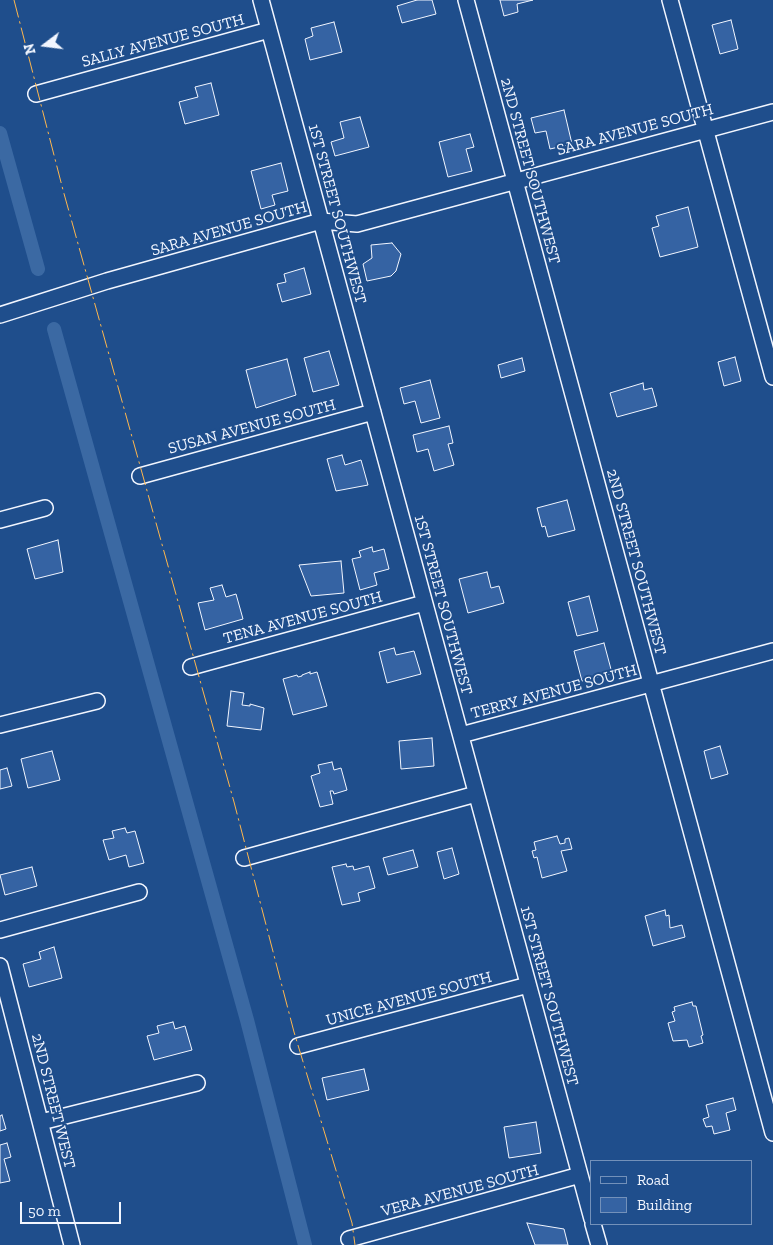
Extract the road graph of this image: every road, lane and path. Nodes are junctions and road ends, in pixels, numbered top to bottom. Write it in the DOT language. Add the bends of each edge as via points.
graph roads {
  1 [pos="261,0"];
  2 [pos="466,0"];
  3 [pos="670,0"];
  4 [pos="269,30"];
  5 [pos="36,94"];
  6 [pos="773,112"];
  7 [pos="706,129"];
  8 [pos="515,181"];
  9 [pos="321,221"];
  10 [pos="0,315"];
  11 [pos="773,377"];
  12 [pos="373,412"];
  13 [pos="140,476"];
  14 [pos="45,508"];
  15 [pos="0,520"];
  16 [pos="424,603"];
  17 [pos="773,652"];
  18 [pos="191,667"];
  19 [pos="652,684"];
  20 [pos="97,701"];
  21 [pos="0,725"];
  22 [pos="461,735"];
  23 [pos="476,794"];
  24 [pos="244,858"];
  25 [pos="139,892"];
  26 [pos="0,930"];
  27 [pos="0,966"];
  28 [pos="528,985"];
  29 [pos="298,1046"];
  30 [pos="197,1083"];
  31 [pos="41,1122"];
  32 [pos="773,1132"];
  33 [pos="580,1175"];
  34 [pos="590,1212"];
  35 [pos="593,1225"];
  36 [pos="349,1239"];
  37 [pos="72,1245"];
  38 [pos="599,1245"];
  1 -- 4 [label="street, 1ST STREET SOUTHWEST"];
  2 -- 8 [label="street, 2ND STREET SOUTHWEST"];
  3 -- 7 [label="street"];
  4 -- 5 [label="street, SALLY AVENUE SOUTH"];
  4 -- 9 [label="street, 1ST STREET SOUTHWEST"];
  6 -- 7 [label="street, SARA AVENUE SOUTH"];
  7 -- 8 [label="street, SARA AVENUE SOUTH"];
  7 -- 11 [label="street"];
  8 -- 9 [label="street, SARA AVENUE SOUTH" via="357,224"];
  8 -- 19 [label="street, 2ND STREET SOUTHWEST"];
  9 -- 10 [label="street, SARA AVENUE SOUTH" via="107,281"];
  9 -- 12 [label="street, 1ST STREET SOUTHWEST"];
  12 -- 13 [label="street, SUSAN AVENUE SOUTH"];
  12 -- 16 [label="street, 1ST STREET SOUTHWEST"];
  14 -- 15 [label="street"];
  16 -- 18 [label="street, TENA AVENUE SOUTH"];
  16 -- 22 [label="street, 1ST STREET SOUTHWEST"];
  17 -- 19 [label="street, TERRY AVENUE SOUTH"];
  19 -- 22 [label="street, TERRY AVENUE SOUTH"];
  19 -- 32 [label="street, 2ND STREET SOUTHWEST"];
  20 -- 21 [label="street"];
  22 -- 23 [label="street, 1ST STREET SOUTHWEST"];
  23 -- 24 [label="street"];
  23 -- 28 [label="street, 1ST STREET SOUTHWEST"];
  25 -- 26 [label="street"];
  27 -- 31 [label="street, 2ND STREET WEST"];
  28 -- 29 [label="street, UNICE AVENUE SOUTH"];
  28 -- 33 [label="street, 1ST STREET SOUTHWEST"];
  30 -- 31 [label="street"];
  31 -- 37 [label="street, 2ND STREET WEST"];
  33 -- 34 [label="street, 1ST STREET SOUTHWEST"];
  33 -- 36 [label="street, VERA AVENUE SOUTH"];
  35 -- 38 [label="street"];
}
